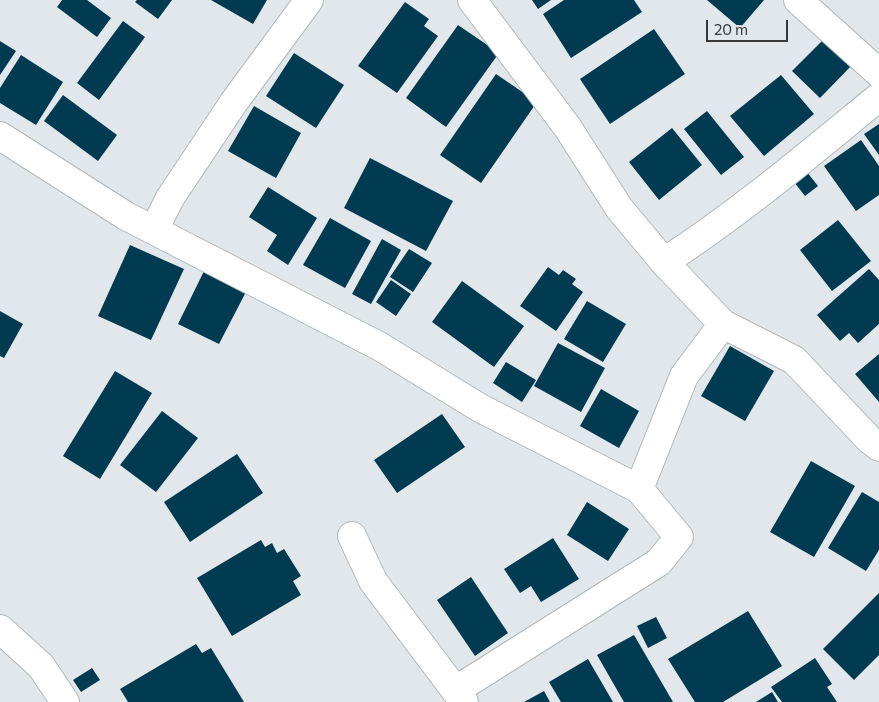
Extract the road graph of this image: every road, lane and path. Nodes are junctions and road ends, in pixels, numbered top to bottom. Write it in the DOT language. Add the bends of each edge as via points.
graph roads {
  1 [pos="472,0"];
  2 [pos="798,0"];
  3 [pos="303,2"];
  4 [pos="879,73"];
  5 [pos="879,98"];
  6 [pos="0,136"];
  7 [pos="154,230"];
  8 [pos="664,262"];
  9 [pos="723,324"];
  10 [pos="879,447"];
  11 [pos="639,489"];
  12 [pos="352,536"];
  13 [pos="0,628"];
  14 [pos="460,696"];
  15 [pos="65,702"];
  1 -- 8 [label="street" via="568,128 619,208"];
  2 -- 4 [label="street"];
  3 -- 7 [label="street" via="170,198"];
  5 -- 8 [label="street" via="744,206"];
  6 -- 7 [label="street" via="126,216"];
  7 -- 11 [label="street" via="379,346 480,408"];
  8 -- 9 [label="street"];
  9 -- 10 [label="street" via="794,360"];
  9 -- 11 [label="street" via="684,376"];
  11 -- 14 [label="street" via="678,537 659,562"];
  12 -- 14 [label="street" via="374,581"];
  13 -- 15 [label="street" via="41,666"];
}
